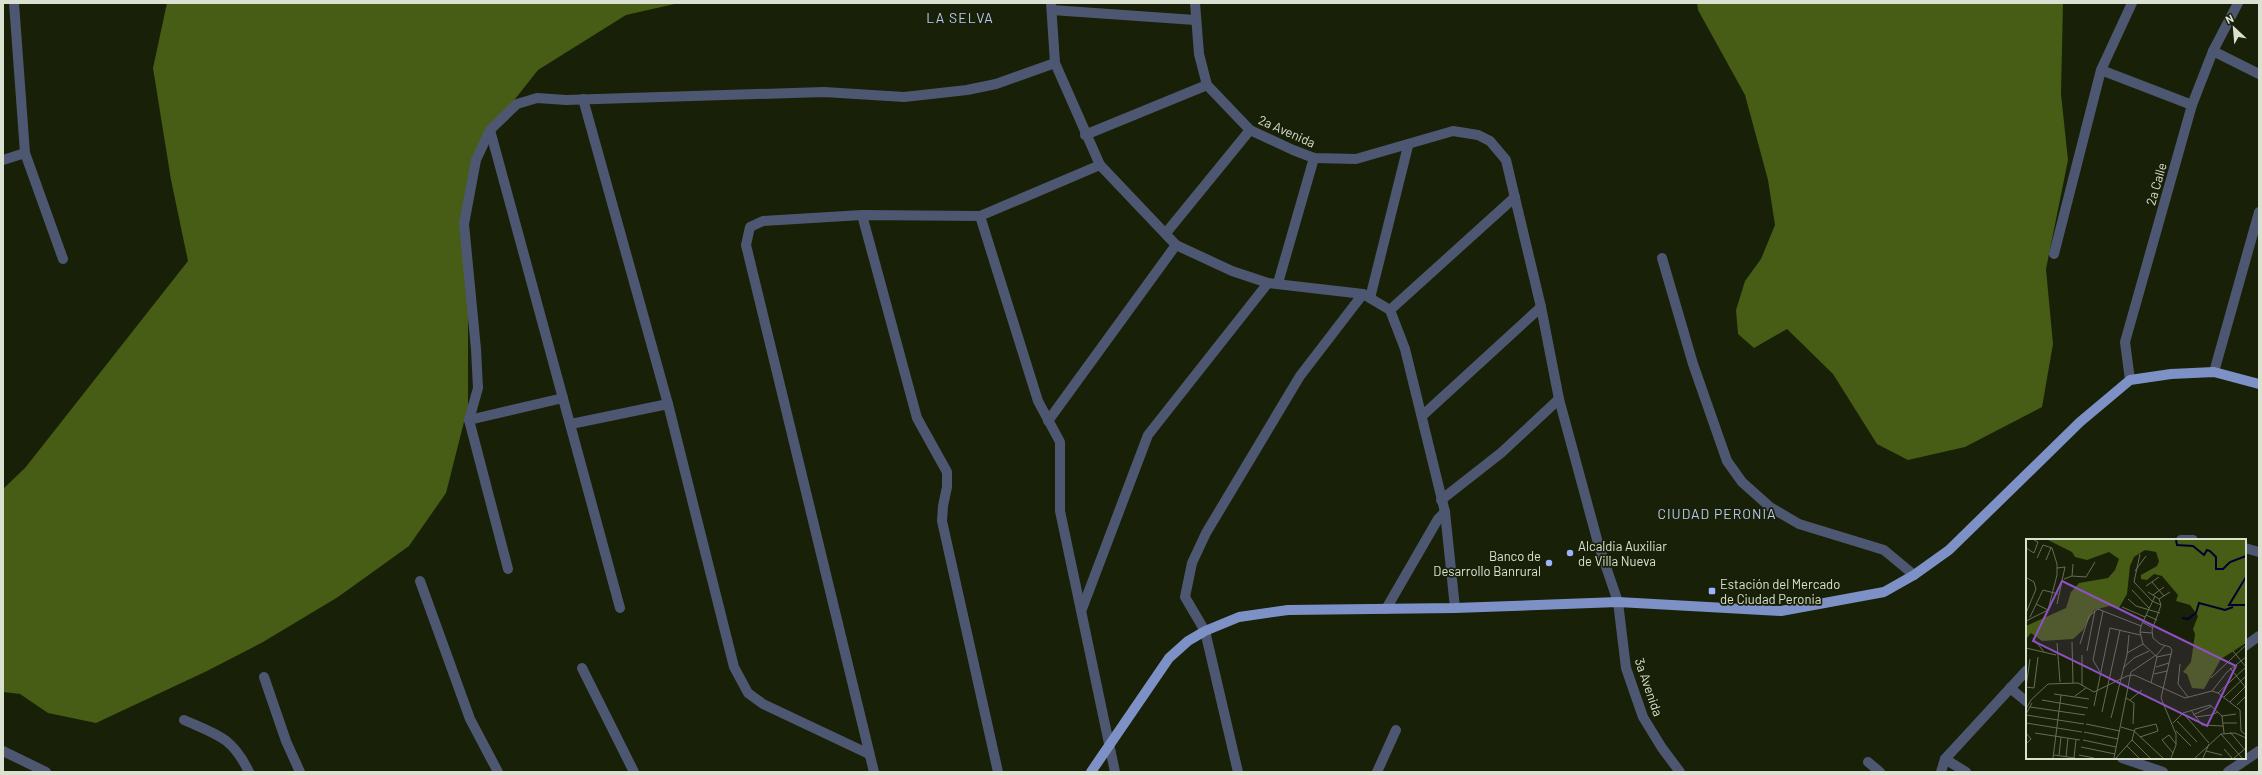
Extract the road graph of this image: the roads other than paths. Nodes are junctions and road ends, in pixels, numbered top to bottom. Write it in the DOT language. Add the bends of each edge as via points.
graph roads {
  1 [pos="14,3"];
  2 [pos="1195,3"];
  3 [pos="2132,3"];
  4 [pos="2238,3"];
  5 [pos="1052,6"];
  6 [pos="1195,20"];
  7 [pos="2213,52"];
  8 [pos="1055,63"];
  9 [pos="2101,70"];
  10 [pos="2259,74"];
  11 [pos="1206,84"];
  12 [pos="583,99"];
  13 [pos="2192,105"];
  14 [pos="490,130"];
  15 [pos="1250,130"];
  16 [pos="1085,135"];
  17 [pos="1408,146"];
  18 [pos="25,153"];
  19 [pos="1314,158"];
  20 [pos="3,160"];
  21 [pos="1100,165"];
  22 [pos="1515,197"];
  23 [pos="2259,212"];
  24 [pos="862,215"];
  25 [pos="980,216"];
  26 [pos="1166,233"];
  27 [pos="1176,245"];
  28 [pos="2054,254"];
  29 [pos="1662,258"];
  30 [pos="63,259"];
  31 [pos="1273,283"];
  32 [pos="1367,296"];
  33 [pos="1541,308"];
  34 [pos="1390,310"];
  35 [pos="2214,372"];
  36 [pos="2130,380"];
  37 [pos="2259,384"];
  38 [pos="563,398"];
  39 [pos="1558,399"];
  40 [pos="668,404"];
  41 [pos="1422,416"];
  42 [pos="470,420"];
  43 [pos="1048,421"];
  44 [pos="571,424"];
  45 [pos="1441,500"];
  46 [pos="1445,512"];
  47 [pos="2246,548"];
  48 [pos="2259,552"];
  49 [pos="508,569"];
  50 [pos="1914,575"];
  51 [pos="420,581"];
  52 [pos="1618,602"];
  53 [pos="620,608"];
  54 [pos="1082,608"];
  55 [pos="1455,608"];
  56 [pos="1386,609"];
  57 [pos="1205,631"];
  58 [pos="2259,636"];
  59 [pos="2246,645"];
  60 [pos="582,668"];
  61 [pos="2026,671"];
  62 [pos="264,677"];
  63 [pos="2010,688"];
  64 [pos="2026,701"];
  65 [pos="184,720"];
  66 [pos="1396,730"];
  67 [pos="1109,748"];
  68 [pos="3,751"];
  69 [pos="2259,751"];
  70 [pos="869,754"];
  71 [pos="1945,759"];
  72 [pos="2125,759"];
  73 [pos="1868,762"];
  74 [pos="46,772"];
  75 [pos="249,772"];
  76 [pos="300,772"];
  77 [pos="498,772"];
  78 [pos="634,772"];
  79 [pos="874,772"];
  80 [pos="998,772"];
  81 [pos="1092,772"];
  82 [pos="1115,772"];
  83 [pos="1238,772"];
  84 [pos="1377,772"];
  85 [pos="1680,772"];
  86 [pos="1880,772"];
  87 [pos="1941,772"];
  88 [pos="1966,772"];
  89 [pos="2163,772"];
  90 [pos="2228,772"];
  1 -- 18 [label="street"];
  2 -- 6 [label="street"];
  3 -- 9 [label="street"];
  4 -- 7 [label="street, 2a Calle"];
  5 -- 6 [label="street"];
  5 -- 8 [label="street"];
  6 -- 11 [label="street"];
  7 -- 10 [label="street"];
  7 -- 13 [label="street, 2a Calle"];
  8 -- 12 [label="street" via="967,90 904,97 824,92"];
  8 -- 16 [label="street"];
  9 -- 13 [label="street"];
  9 -- 28 [label="street"];
  11 -- 15 [label="street, 2a Avenida"];
  11 -- 16 [label="street"];
  12 -- 14 [label="street" via="537,98 517,104"];
  12 -- 40 [label="street"];
  13 -- 36 [label="street, 2a Calle" via="2124,342"];
  14 -- 38 [label="street"];
  14 -- 42 [label="street" via="476,160 464,224 478,388"];
  15 -- 19 [label="street, 2a Avenida"];
  15 -- 26 [label="street"];
  16 -- 21 [label="street"];
  17 -- 19 [label="street, 2a Avenida" via="1356,159"];
  17 -- 22 [label="street, 2a Avenida" via="1453,131 1478,135 1490,141 1506,160"];
  17 -- 32 [label="street"];
  18 -- 20 [label="street"];
  18 -- 30 [label="street"];
  19 -- 31 [label="street"];
  21 -- 25 [label="street"];
  21 -- 26 [label="street"];
  22 -- 33 [label="street, 2a Avenida"];
  22 -- 34 [label="street"];
  23 -- 35 [label="street"];
  24 -- 25 [label="street"];
  24 -- 70 [label="street" via="763,221 750,227 746,245"];
  24 -- 80 [label="street" via="917,418 947,472 942,521"];
  25 -- 43 [label="street" via="1038,401"];
  26 -- 27 [label="street"];
  27 -- 31 [label="street" via="1232,271"];
  27 -- 43 [label="street"];
  29 -- 50 [label="street" via="1693,364 1727,461 1742,482 1770,507 1799,524 1884,550"];
  31 -- 32 [label="street"];
  31 -- 54 [label="street" via="1148,436"];
  32 -- 34 [label="street"];
  32 -- 57 [label="street" via="1300,376 1206,534 1192,563 1185,597"];
  33 -- 39 [label="street, 3a Avenida"];
  33 -- 41 [label="street"];
  34 -- 41 [label="street" via="1404,349"];
  35 -- 36 [label="main road" via="2171,374"];
  35 -- 37 [label="main road"];
  36 -- 50 [label="main road" via="2080,422 1949,550"];
  38 -- 42 [label="street"];
  38 -- 44 [label="street"];
  39 -- 45 [label="street" via="1501,453"];
  39 -- 52 [label="street, 3a Avenida" via="1598,543"];
  40 -- 44 [label="street"];
  40 -- 70 [label="street" via="734,668 748,693 793,720"];
  41 -- 45 [label="street"];
  42 -- 49 [label="street"];
  43 -- 54 [label="street" via="1060,442 1060,511"];
  44 -- 53 [label="street"];
  45 -- 46 [label="street"];
  46 -- 55 [label="street"];
  46 -- 56 [label="street" via="1438,519"];
  47 -- 48 [label="street"];
  50 -- 52 [label="main road" via="1884,592 1781,611"];
  51 -- 77 [label="street" via="470,719"];
  52 -- 55 [label="main road"];
  52 -- 85 [label="street, 3a Avenida" via="1626,668 1641,710 1662,748"];
  54 -- 67 [label="street"];
  55 -- 56 [label="main road"];
  56 -- 57 [label="main road" via="1288,610 1239,617"];
  57 -- 67 [label="main road" via="1188,641 1169,658"];
  57 -- 83 [label="street"];
  58 -- 59 [label="street"];
  60 -- 78 [label="street"];
  61 -- 63 [label="street"];
  62 -- 76 [label="street"];
  63 -- 64 [label="street"];
  63 -- 71 [label="street"];
  65 -- 75 [label="street" via="220,736 233,745"];
  66 -- 84 [label="street"];
  67 -- 81 [label="main road"];
  67 -- 82 [label="street"];
  68 -- 74 [label="street"];
  69 -- 90 [label="street"];
  70 -- 79 [label="street"];
  71 -- 87 [label="street"];
  71 -- 88 [label="street"];
  72 -- 89 [label="street"];
  73 -- 86 [label="street"];
}
